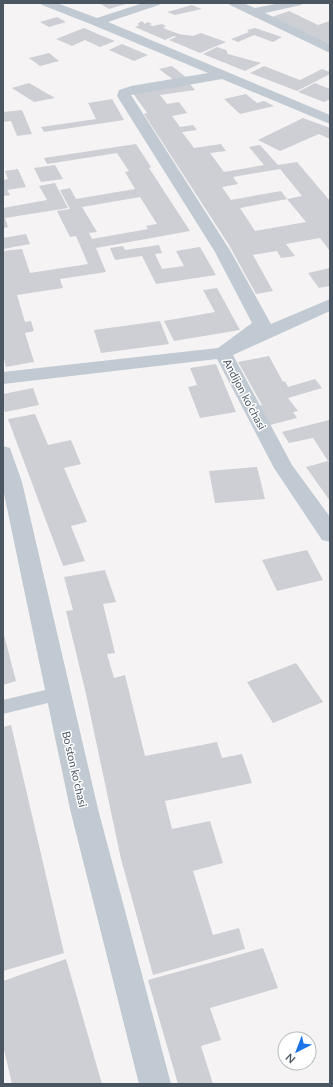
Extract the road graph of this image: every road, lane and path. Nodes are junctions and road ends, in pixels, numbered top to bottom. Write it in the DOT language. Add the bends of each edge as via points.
graph roads {
  1 [pos="46,3"];
  2 [pos="155,3"];
  3 [pos="234,3"];
  4 [pos="297,3"];
  5 [pos="254,12"];
  6 [pos="97,22"];
  7 [pos="330,49"];
  8 [pos="223,75"];
  9 [pos="330,120"];
  10 [pos="330,304"];
  11 [pos="223,353"];
  12 [pos="3,378"];
  13 [pos="3,453"];
  14 [pos="330,534"];
  15 [pos="58,694"];
  16 [pos="3,707"];
  17 [pos="155,1084"];
  1 -- 6 [label="street"];
  2 -- 6 [label="street"];
  3 -- 5 [label="street"];
  4 -- 5 [label="street"];
  5 -- 7 [label="street"];
  6 -- 8 [label="street"];
  8 -- 9 [label="street"];
  8 -- 11 [label="street" via="131,90 124,93 124,96 223,252 262,324"];
  10 -- 11 [label="street, Andijon koʻchasi"];
  11 -- 12 [label="street"];
  11 -- 14 [label="street, Andijon koʻchasi" via="284,468"];
  13 -- 15 [label="street, Boʻston koʻchasi" via="12,482"];
  15 -- 16 [label="lane"];
  15 -- 17 [label="street, Boʻston koʻchasi" via="84,809"];
}
